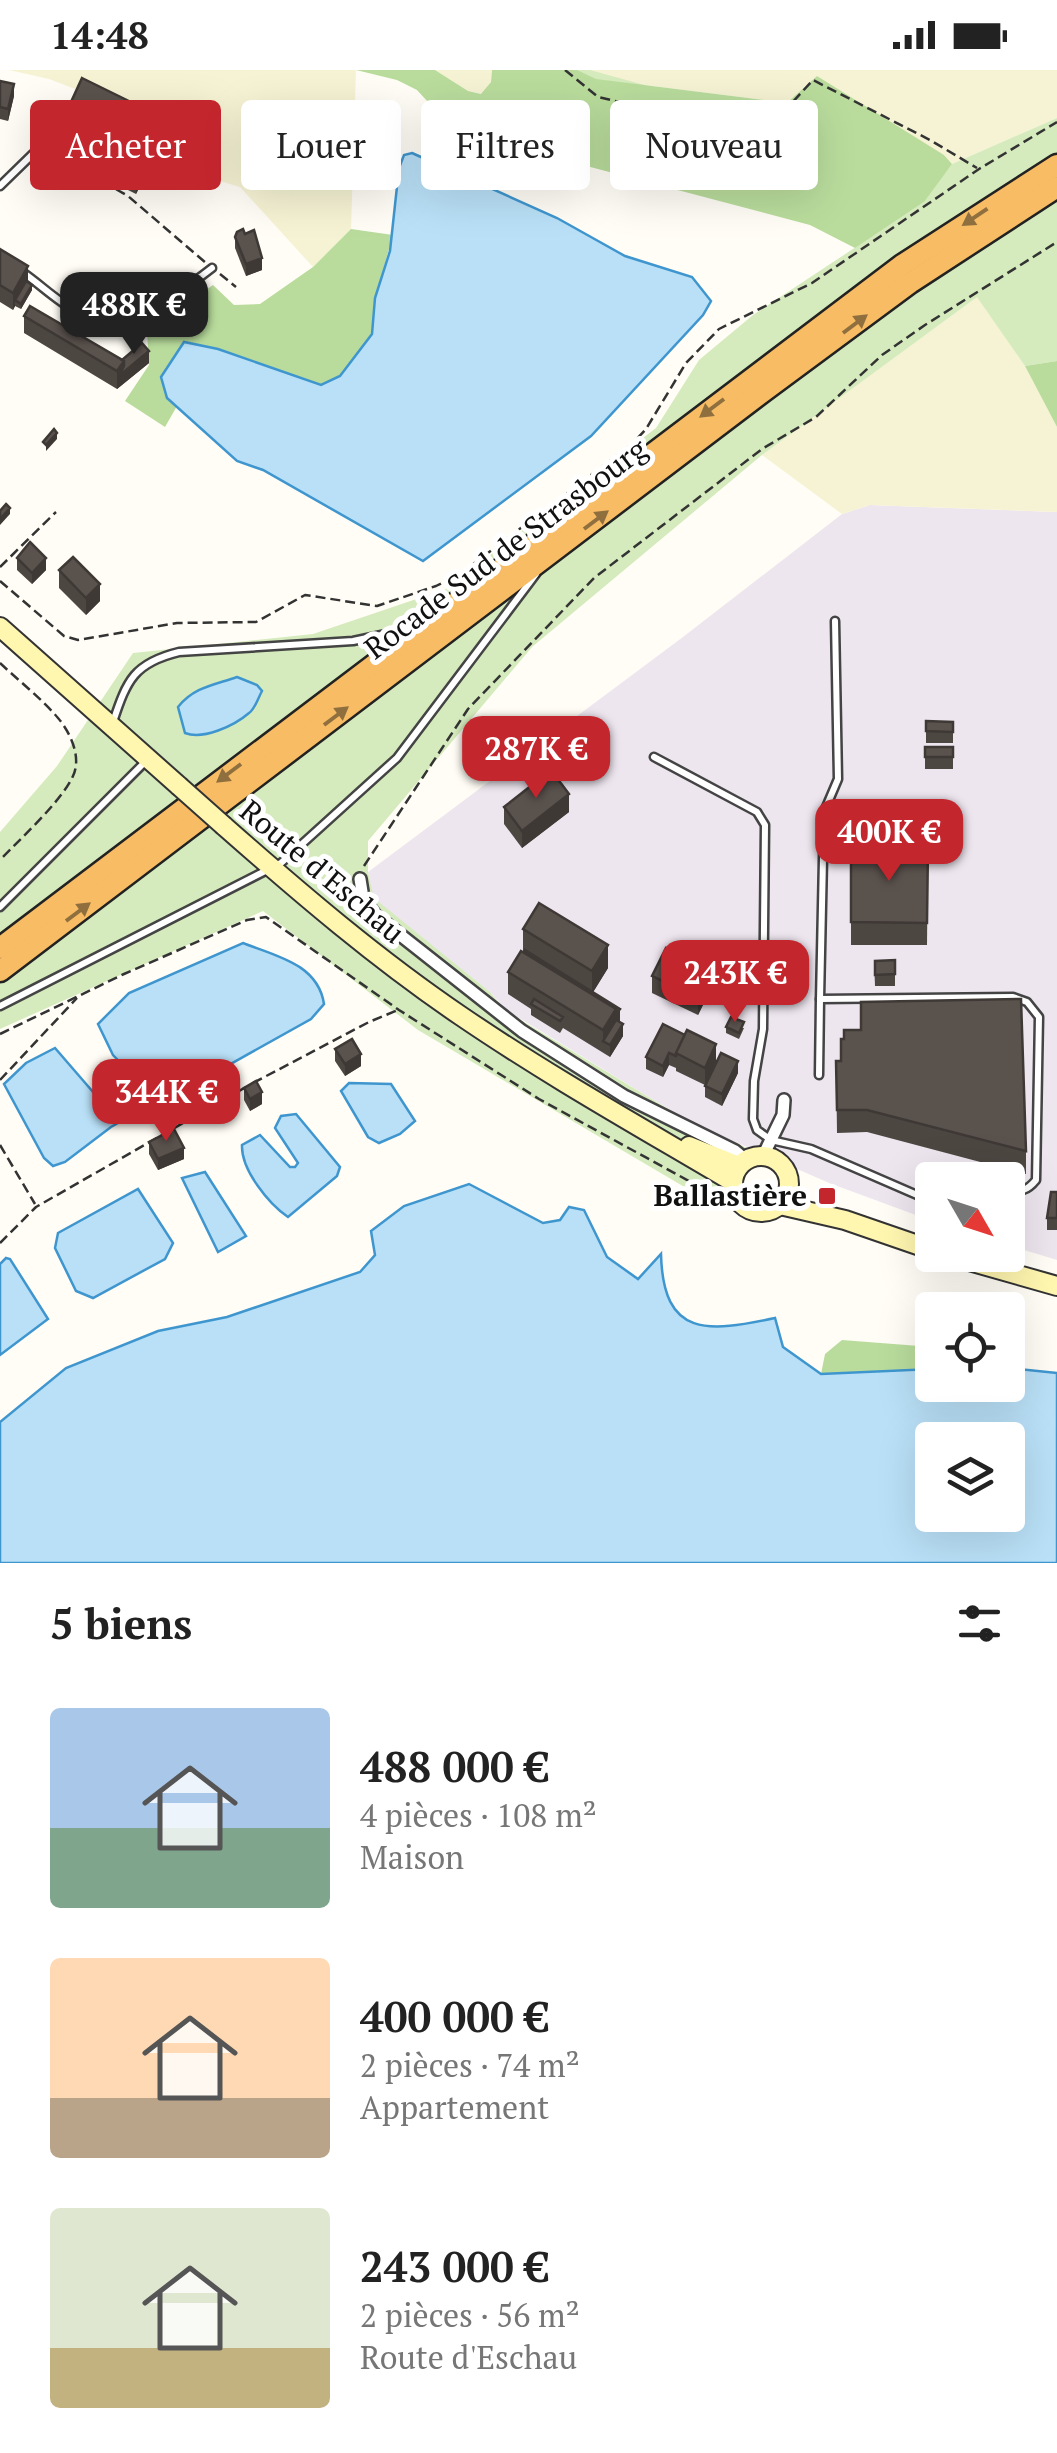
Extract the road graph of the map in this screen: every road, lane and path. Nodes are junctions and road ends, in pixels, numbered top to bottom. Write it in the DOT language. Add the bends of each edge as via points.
graph roads {
  1 [pos="566,70"];
  2 [pos="1057,122"];
  3 [pos="30,157"];
  4 [pos="1057,165"];
  5 [pos="979,169"];
  6 [pos="0,186"];
  7 [pos="1057,187"];
  8 [pos="118,190"];
  9 [pos="1057,242"];
  10 [pos="14,266"];
  11 [pos="212,268"];
  12 [pos="236,287"];
  13 [pos="56,512"];
  14 [pos="552,553"];
  15 [pos="0,566"];
  16 [pos="0,581"];
  17 [pos="446,609"];
  18 [pos="835,621"];
  19 [pos="0,627"];
  20 [pos="0,663"];
  21 [pos="112,726"];
  22 [pos="654,756"];
  23 [pos="148,759"];
  24 [pos="0,860"];
  25 [pos="272,868"];
  26 [pos="360,879"];
  27 [pos="0,906"];
  28 [pos="0,948"];
  29 [pos="0,971"];
  30 [pos="82,994"];
  31 [pos="820,1000"];
  32 [pos="0,1006"];
  33 [pos="399,1010"];
  34 [pos="0,1034"];
  35 [pos="819,1076"];
  36 [pos="0,1080"];
  37 [pos="784,1100"];
  38 [pos="0,1145"];
  39 [pos="748,1166"];
  40 [pos="1025,1189"];
  41 [pos="915,1194"];
  42 [pos="784,1196"];
  43 [pos="36,1207"];
  44 [pos="0,1244"];
  45 [pos="915,1244"];
  46 [pos="1008,1272"];
  47 [pos="1057,1286"];
  1 -- 5 [label="path" via="598,96 758,134 813,80"];
  2 -- 5 [label="path"];
  3 -- 6 [label="lane"];
  4 -- 17 [label="highway, Rocade Sud de Strasbourg, one-way" via="902,265"];
  5 -- 16 [label="path" via="812,283 720,329 686,363 632,444 436,586 377,606 305,595 256,622 177,623 78,640 64,636"];
  14 -- 7 [label="highway, Rocade Sud de Strasbourg, one-way" via="910,283"];
  8 -- 11 [label="path"];
  9 -- 26 [label="path" via="882,355 816,417 594,578 468,710 371,851"];
  10 -- 11 [label="lane" via="74,310 108,319 169,300"];
  11 -- 12 [label="path"];
  13 -- 15 [label="path"];
  14 -- 25 [label="lane" via="396,758"];
  29 -- 14 [label="highway, Rocade Sud de Strasbourg, one-way"];
  17 -- 21 [label="lane" via="412,628 353,642 160,656 132,676"];
  17 -- 28 [label="highway, Rocade Sud de Strasbourg, one-way"];
  18 -- 31 [label="lane" via="838,780 824,812"];
  19 -- 21 [label="main road, Route d'Eschau"];
  20 -- 24 [label="path" via="58,718 75,759 74,775"];
  21 -- 23 [label="main road, Route d'Eschau"];
  22 -- 39 [label="lane" via="758,812 765,825 763,1028 754,1081 757,1130"];
  23 -- 25 [label="main road, Route d'Eschau, bridge"];
  23 -- 27 [label="lane"];
  25 -- 32 [label="lane"];
  25 -- 39 [label="main road, Route d'Eschau" via="382,959 538,1067 636,1124"];
  26 -- 39 [label="street, Route d'Eschau" via="375,915 509,1022 624,1096 735,1151"];
  30 -- 33 [label="path" via="266,917"];
  30 -- 34 [label="path"];
  30 -- 36 [label="path"];
  31 -- 35 [label="lane"];
  31 -- 40 [label="lane" via="1013,997 1034,1008 1036,1180"];
  33 -- 39 [label="path" via="539,1099 720,1198"];
  33 -- 43 [label="path" via="295,1060"];
  37 -- 39 [label="street" via="783,1115"];
  38 -- 43 [label="path"];
  39 -- 41 [label="lane" via="811,1149"];
  39 -- 42 [label="main road" via="780,1163 788,1179"];
  39 -- 42 [label="main road" via="738,1200 763,1212"];
  42 -- 45 [label="main road"];
  43 -- 44 [label="path"];
  46 -- 47 [label="main road"];
}
